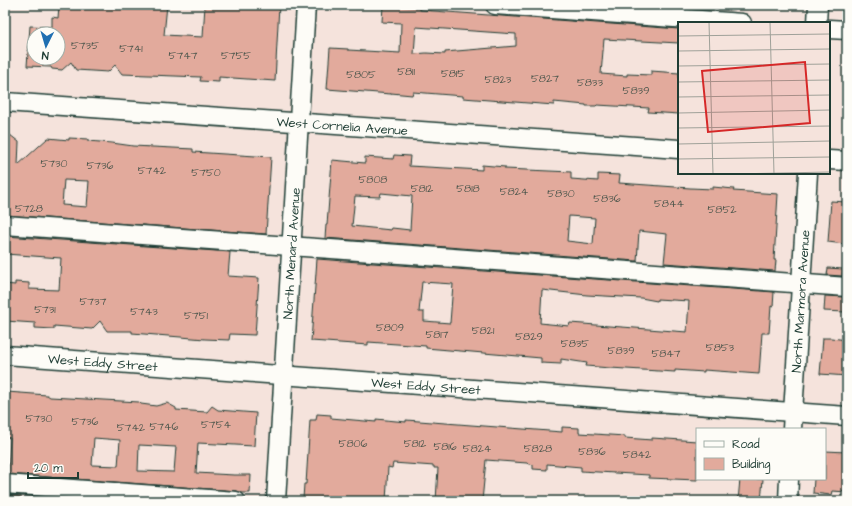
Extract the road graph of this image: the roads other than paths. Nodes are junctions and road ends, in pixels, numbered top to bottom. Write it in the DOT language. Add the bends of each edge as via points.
graph roads {
  1 [pos="306,5"];
  2 [pos="495,5"];
  3 [pos="818,5"];
  4 [pos="728,22"];
  5 [pos="817,22"];
  6 [pos="830,29"];
  7 [pos="847,30"];
  8 [pos="5,102"];
  9 [pos="299,123"];
  10 [pos="678,149"];
  11 [pos="830,160"];
  12 [pos="847,161"];
  13 [pos="808,174"];
  14 [pos="5,225"];
  15 [pos="291,246"];
  16 [pos="801,283"];
  17 [pos="847,287"];
  18 [pos="5,355"];
  19 [pos="284,375"];
  20 [pos="847,416"];
  21 [pos="793,421"];
  22 [pos="789,480"];
  23 [pos="5,484"];
  24 [pos="236,501"];
  25 [pos="276,501"];
  26 [pos="788,501"];
  1 -- 9 [label="street, North Menard Avenue"];
  2 -- 4 [label="street"];
  3 -- 5 [label="street"];
  6 -- 7 [label="street"];
  8 -- 9 [label="street, West Cornelia Avenue"];
  9 -- 10 [label="street, West Cornelia Avenue"];
  9 -- 15 [label="street, North Menard Avenue"];
  11 -- 12 [label="street"];
  13 -- 16 [label="street, North Marmora Avenue"];
  14 -- 15 [label="street"];
  15 -- 16 [label="street"];
  15 -- 19 [label="street, North Menard Avenue"];
  16 -- 17 [label="street"];
  16 -- 21 [label="street, North Marmora Avenue"];
  18 -- 19 [label="street, West Eddy Street"];
  19 -- 21 [label="street, West Eddy Street"];
  19 -- 25 [label="street, North Menard Avenue"];
  20 -- 21 [label="street, West Eddy Street"];
  22 -- 26 [label="street"];
  23 -- 24 [label="street"];
}
